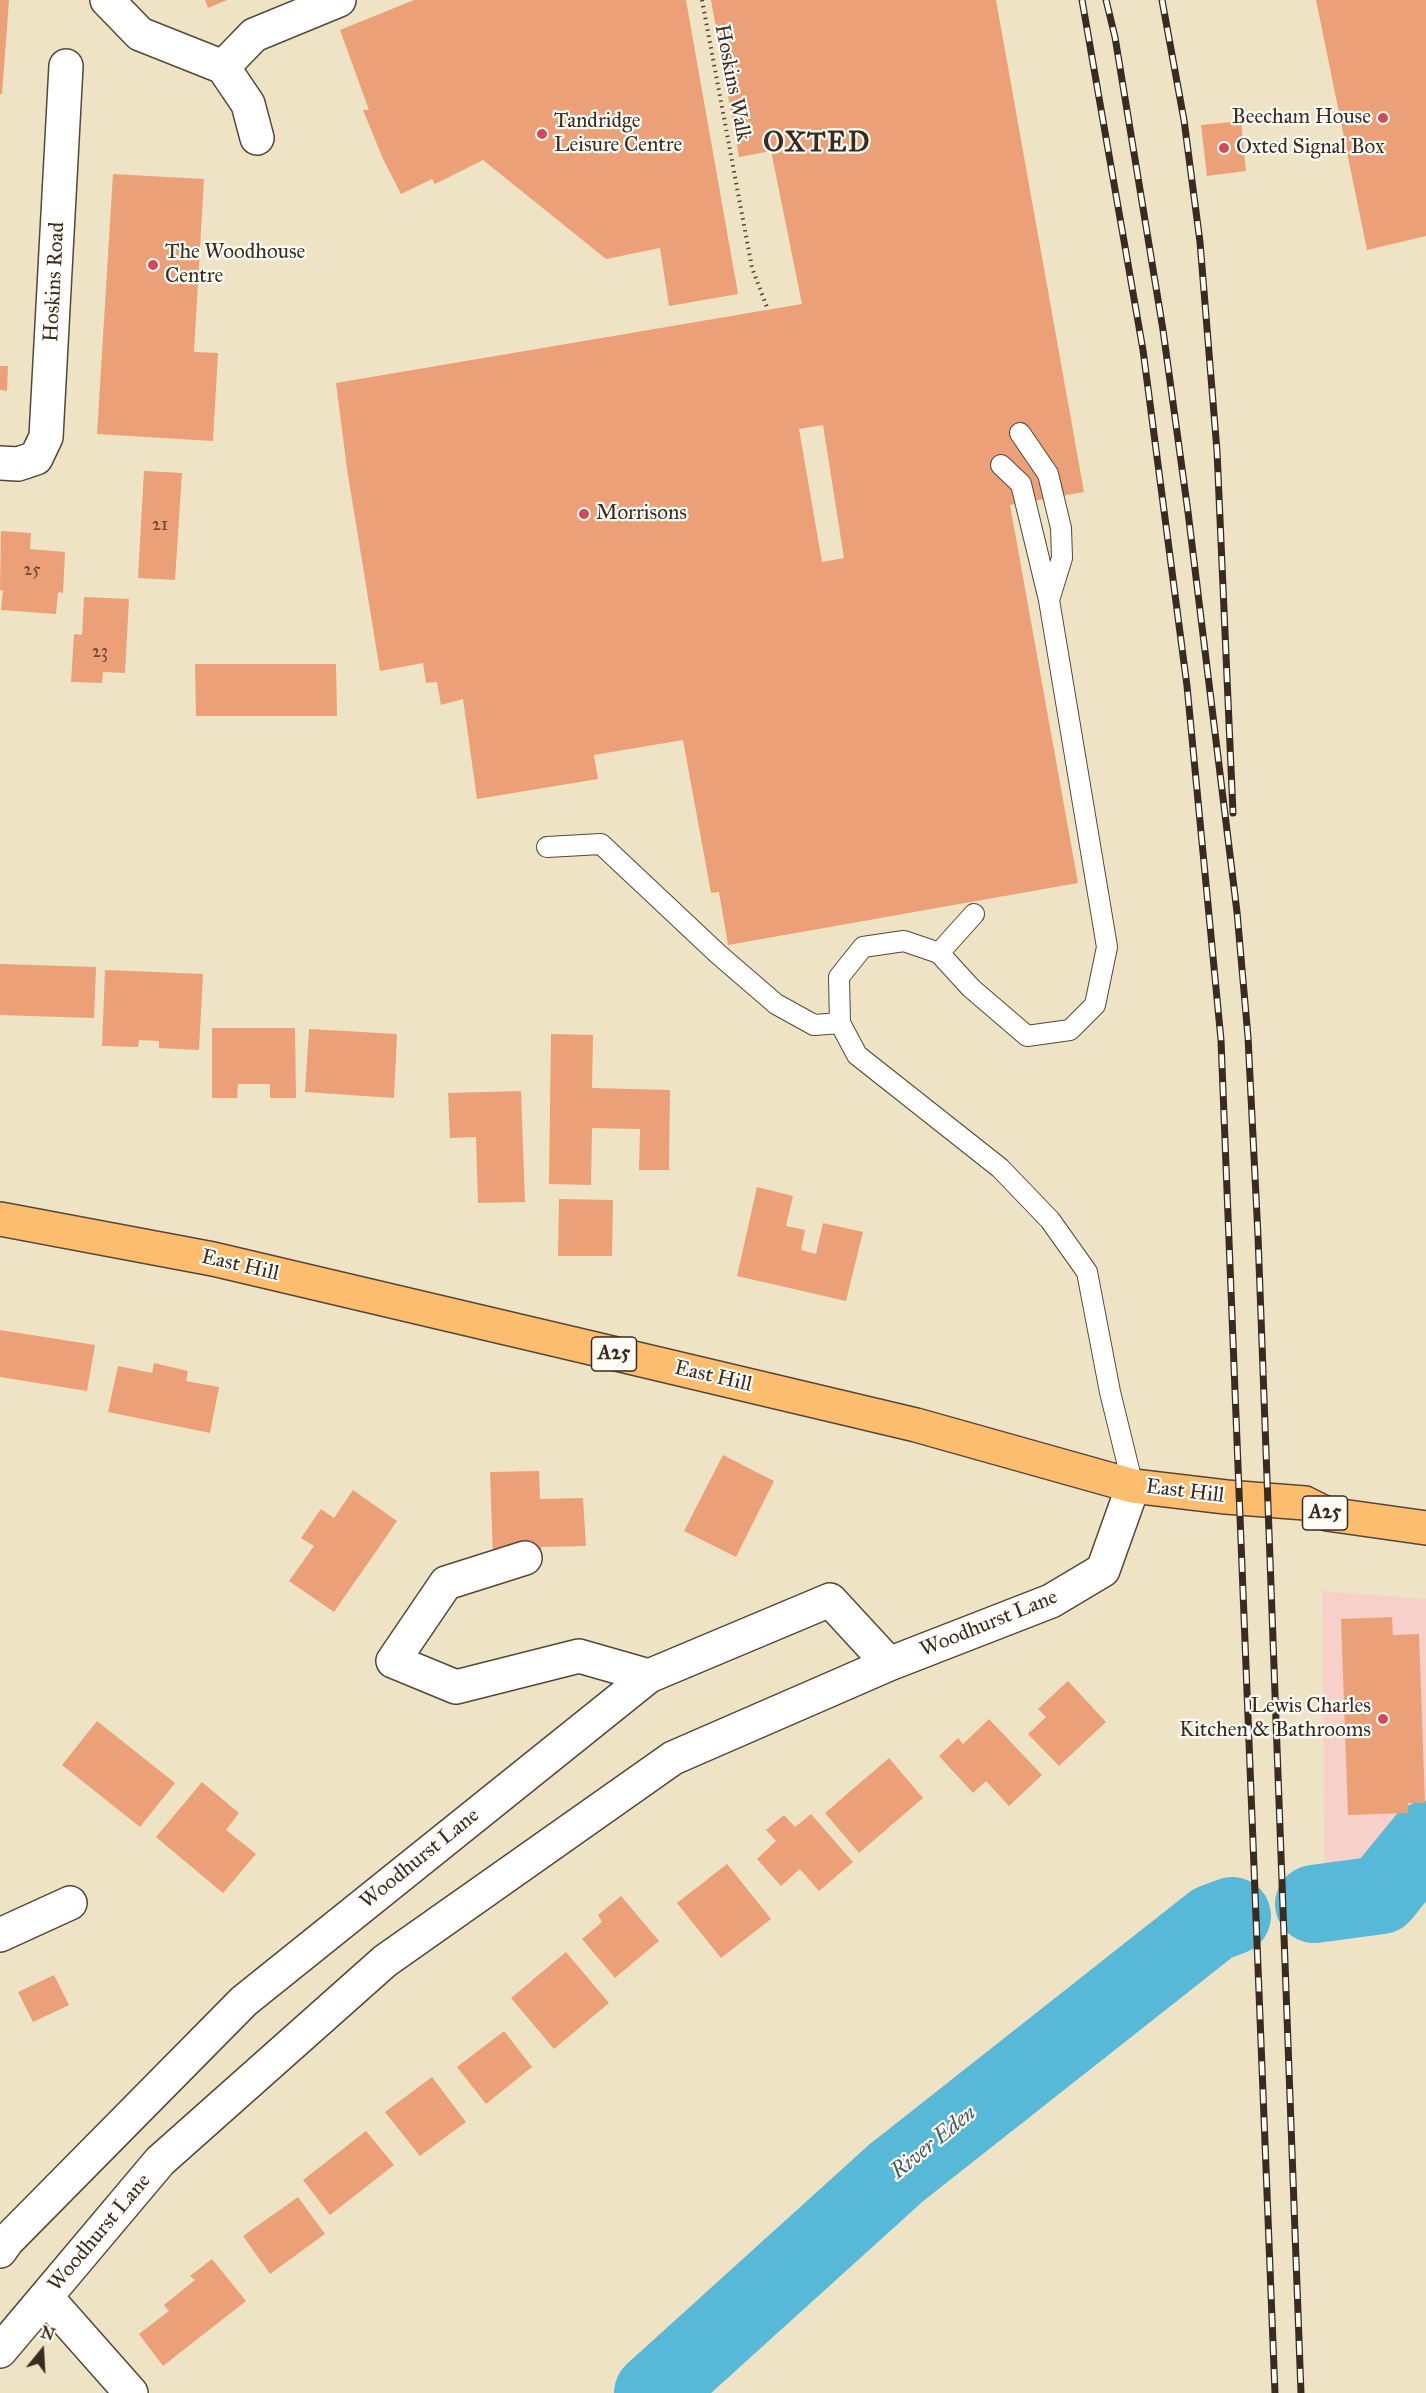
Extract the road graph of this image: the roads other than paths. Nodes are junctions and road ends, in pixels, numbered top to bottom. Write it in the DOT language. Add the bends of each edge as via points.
graph roads {
  1 [pos="107,0"];
  2 [pos="339,0"];
  3 [pos="66,66"];
  4 [pos="223,67"];
  5 [pos="257,138"];
  6 [pos="1020,433"];
  7 [pos="0,463"];
  8 [pos="1001,465"];
  9 [pos="1049,600"];
  10 [pos="547,847"];
  11 [pos="974,914"];
  12 [pos="939,953"];
  13 [pos="840,1023"];
  14 [pos="0,1219"];
  15 [pos="1133,1486"];
  16 [pos="1426,1528"];
  17 [pos="525,1558"];
  18 [pos="889,1664"];
  19 [pos="649,1676"];
  20 [pos="70,1903"];
  21 [pos="0,1935"];
  22 [pos="0,2251"];
  23 [pos="47,2298"];
  24 [pos="0,2351"];
  25 [pos="131,2393"];
  1 -- 4 [label="street" via="140,34"];
  2 -- 4 [label="street" via="254,35"];
  3 -- 7 [label="street, Hoskins Road" via="46,437 36,458 18,464"];
  4 -- 5 [label="street" via="248,104"];
  6 -- 9 [label="lane" via="1048,474 1060,528 1062,558"];
  8 -- 9 [label="lane" via="1021,484"];
  9 -- 12 [label="lane" via="1107,947 1095,1005 1070,1030 1027,1036 971,988"];
  10 -- 13 [label="lane" via="601,844 776,1004 814,1025"];
  11 -- 12 [label="lane"];
  12 -- 13 [label="lane" via="904,941 863,948 839,977"];
  13 -- 15 [label="lane" via="857,1056 1000,1168 1050,1220 1087,1272"];
  14 -- 15 [label="main road, East Hill / A25" via="213,1259 916,1425"];
  15 -- 16 [label="main road, East Hill / A25" via="1305,1503 1327,1514"];
  15 -- 18 [label="street, Woodhurst Lane" via="1103,1570 1051,1601"];
  17 -- 19 [label="street" via="446,1583 393,1661 456,1688 579,1656"];
  18 -- 19 [label="street, Woodhurst Lane" via="830,1600"];
  18 -- 23 [label="street, Woodhurst Lane" via="673,1758 385,1961 160,2161"];
  19 -- 22 [label="street, Woodhurst Lane" via="244,2001"];
  20 -- 21 [label="street"];
  23 -- 24 [label="street, Woodhurst Lane"];
  23 -- 25 [label="street"];
}
